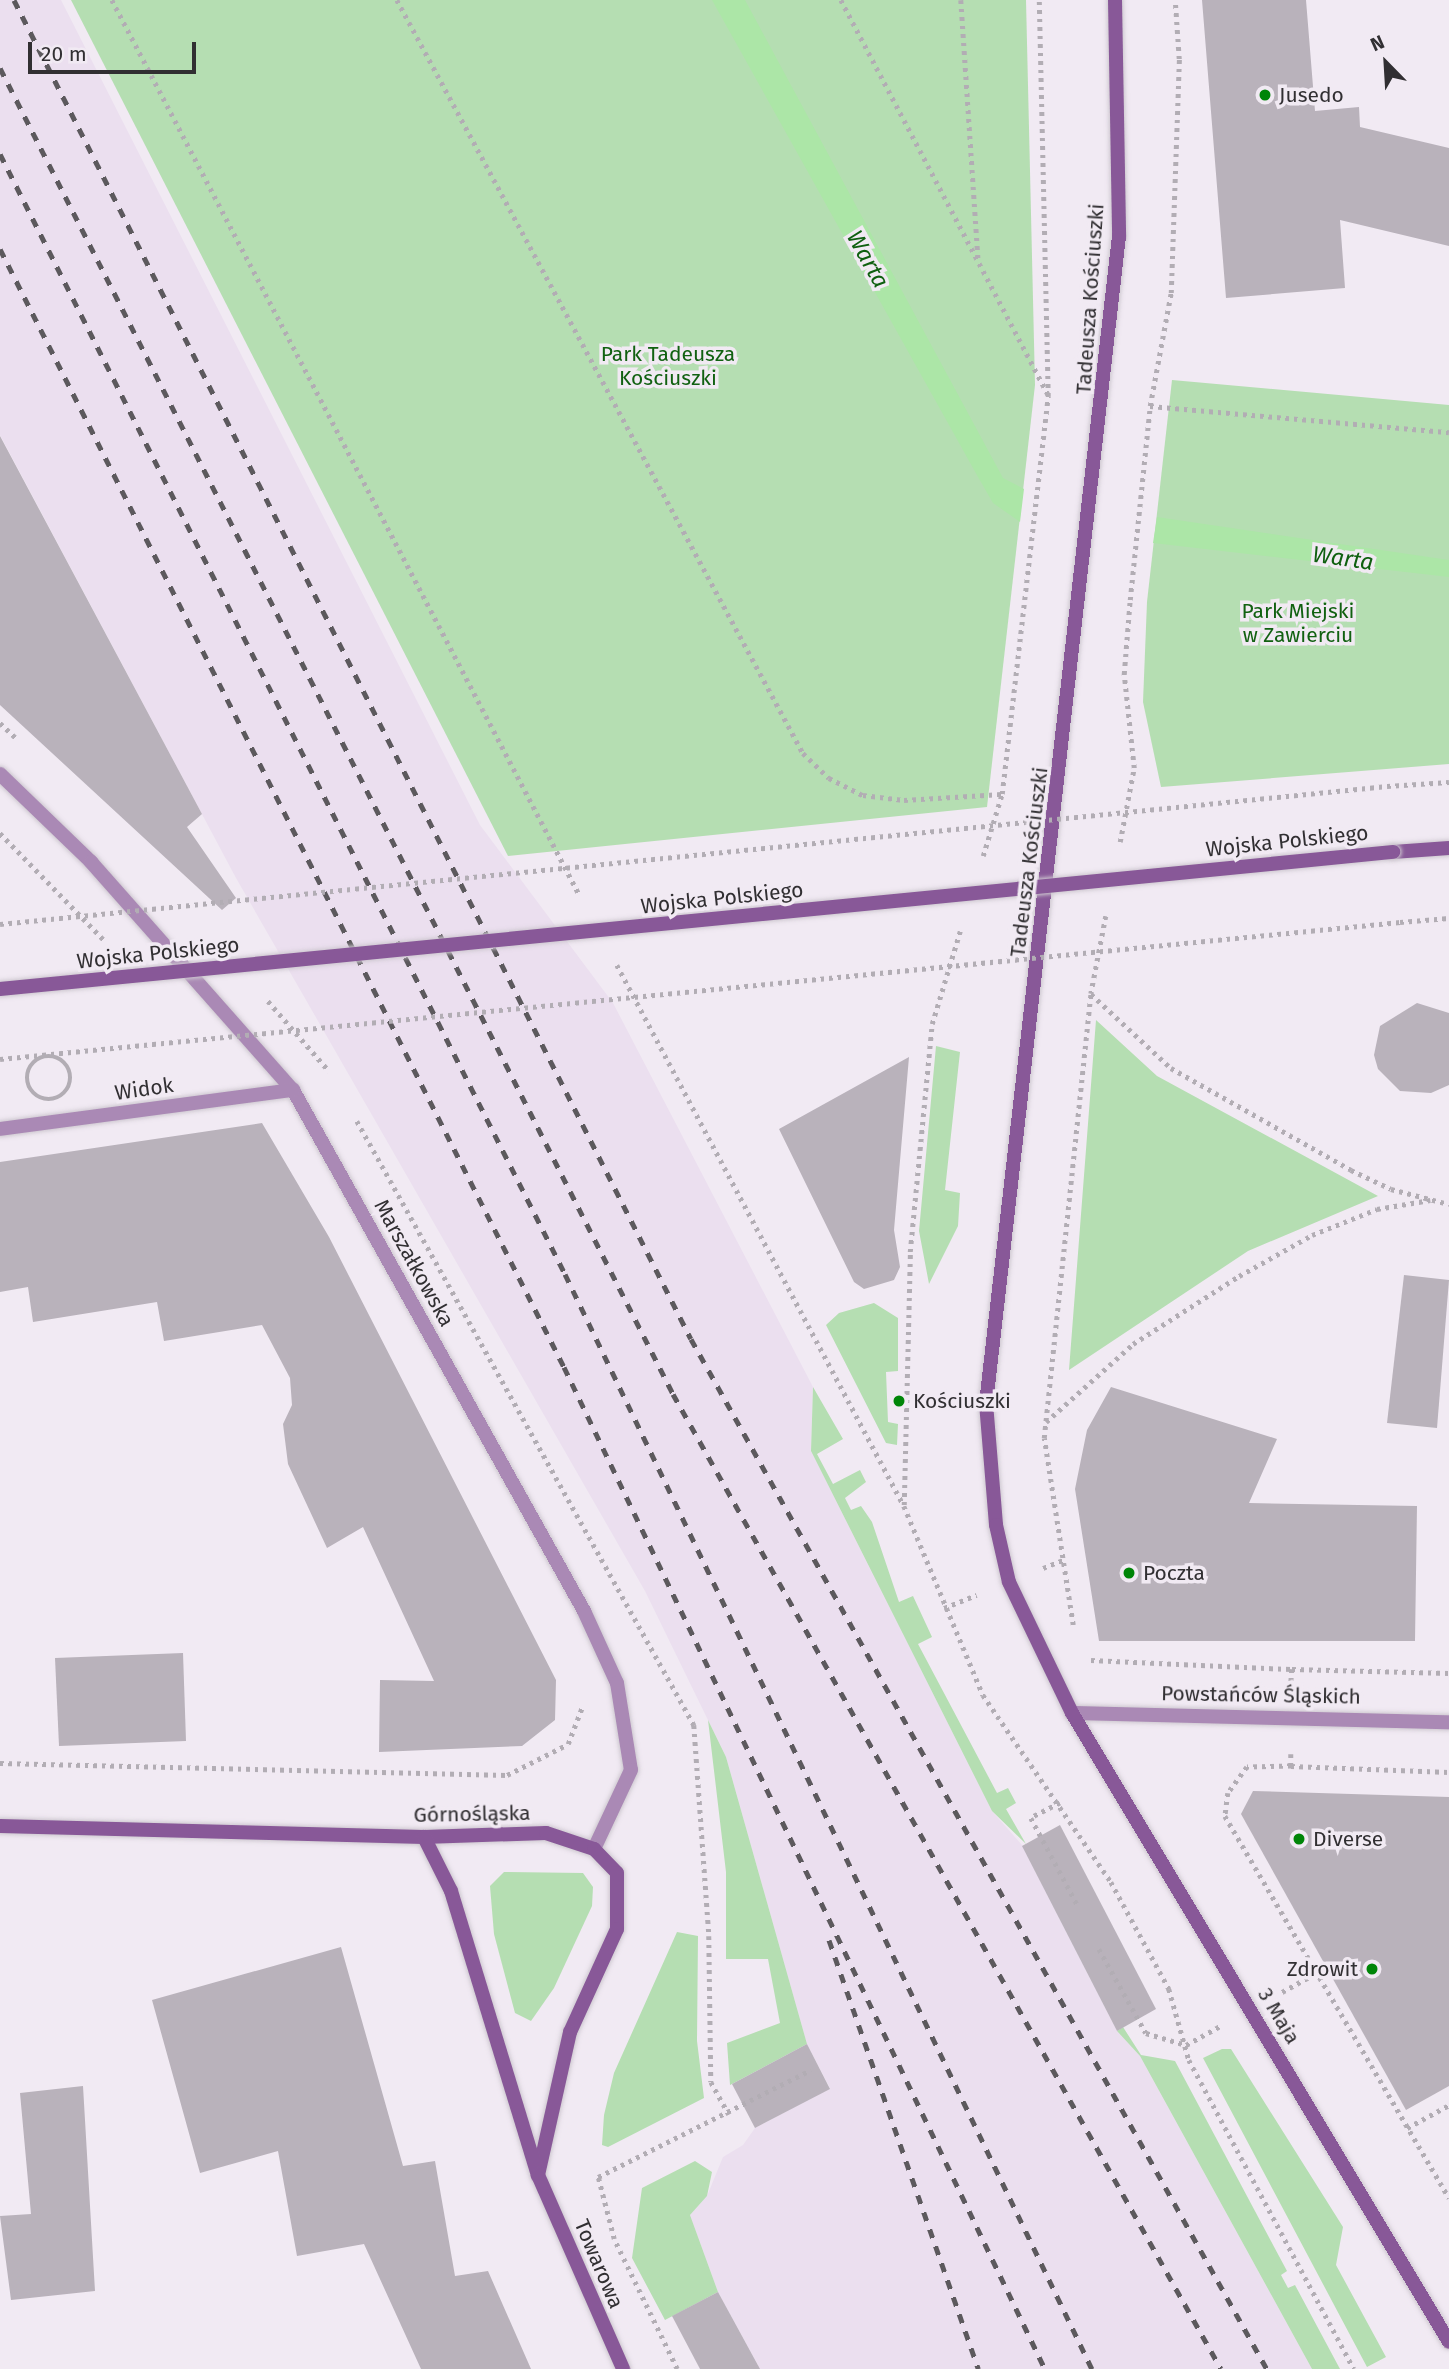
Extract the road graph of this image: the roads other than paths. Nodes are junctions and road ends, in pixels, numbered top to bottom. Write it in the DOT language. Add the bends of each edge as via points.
graph roads {
  1 [pos="1115,0"];
  2 [pos="0,774"];
  3 [pos="1449,848"];
  4 [pos="0,989"];
  5 [pos="293,1090"];
  6 [pos="0,1129"];
  7 [pos="1072,1713"];
  8 [pos="1449,1721"];
  9 [pos="0,1826"];
  10 [pos="424,1837"];
  11 [pos="594,1849"];
  12 [pos="538,2175"];
  13 [pos="1449,2342"];
  14 [pos="623,2369"];
  1 -- 7 [label="street, Tadeusza Kościuszki" via="1119,236 986,1403 996,1525 1009,1582"];
  2 -- 5 [label="street, Marszałkowska" via="91,862"];
  3 -- 4 [label="street, Wojska Polskiego, bridge"];
  5 -- 6 [label="street, Widok"];
  5 -- 11 [label="street, Marszałkowska" via="603,1647 617,1683 631,1770"];
  7 -- 8 [label="street, Powstańców Śląskich"];
  7 -- 13 [label="street, 3 Maja"];
  9 -- 10 [label="street, Górnośląska"];
  10 -- 11 [label="street, Górnośląska" via="546,1833"];
  10 -- 12 [label="street, Towarowa" via="451,1891"];
  11 -- 12 [label="street, Górnośląska" via="617,1873 617,1930 570,2032"];
  12 -- 14 [label="street, Towarowa"];
}
